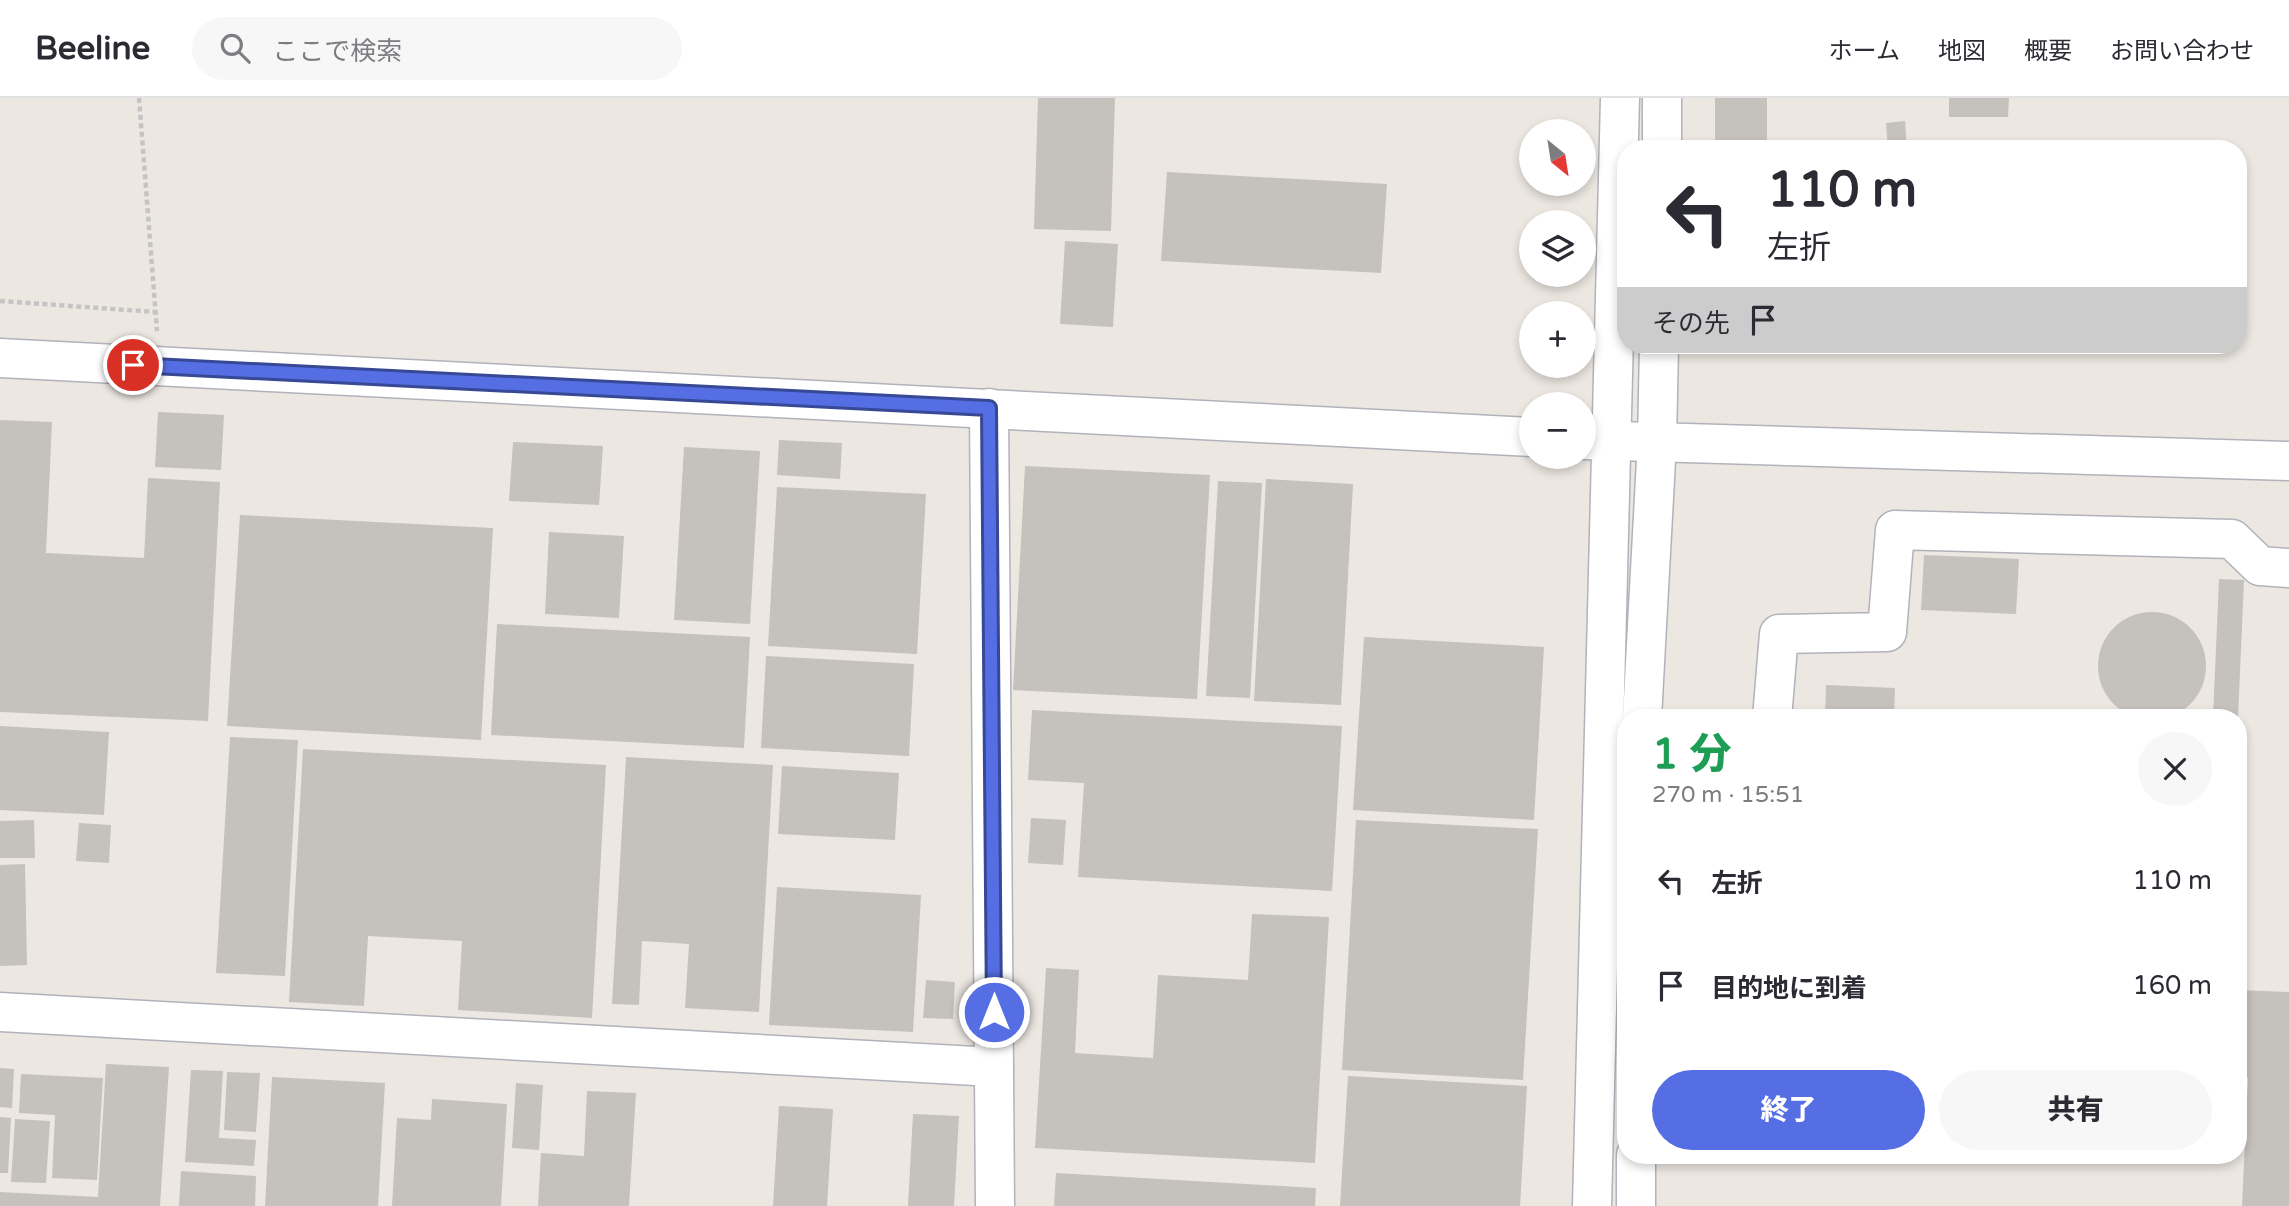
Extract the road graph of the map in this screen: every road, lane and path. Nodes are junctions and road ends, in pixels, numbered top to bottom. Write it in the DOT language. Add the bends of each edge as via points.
graph roads {
  1 [pos="139,98"];
  2 [pos="1620,98"];
  3 [pos="1662,98"];
  4 [pos="1617,140"];
  5 [pos="1662,140"];
  6 [pos="1617,145"];
  7 [pos="0,301"];
  8 [pos="155,312"];
  9 [pos="1658,354"];
  10 [pos="0,358"];
  11 [pos="159,366"];
  12 [pos="989,408"];
  13 [pos="1519,436"];
  14 [pos="1598,441"];
  15 [pos="1657,442"];
  16 [pos="2289,461"];
  17 [pos="2289,568"];
  18 [pos="1642,709"];
  19 [pos="1773,709"];
  20 [pos="0,1012"];
  21 [pos="994,1067"];
  22 [pos="1636,1164"];
  23 [pos="995,1206"];
  24 [pos="1592,1206"];
  25 [pos="1636,1206"];
  1 -- 8 [label="path"];
  2 -- 4 [label="street"];
  3 -- 5 [label="street"];
  6 -- 14 [label="street"];
  7 -- 8 [label="path"];
  8 -- 11 [label="path"];
  9 -- 15 [label="street"];
  10 -- 11 [label="street"];
  11 -- 12 [label="street"];
  12 -- 13 [label="street"];
  12 -- 21 [label="street"];
  14 -- 15 [label="street"];
  14 -- 24 [label="street"];
  15 -- 16 [label="street"];
  15 -- 18 [label="street"];
  17 -- 19 [label="street" via="2260,566 2232,538 1895,530 1886,632 1779,634"];
  20 -- 21 [label="street"];
  21 -- 23 [label="street"];
  22 -- 25 [label="street"];
}
